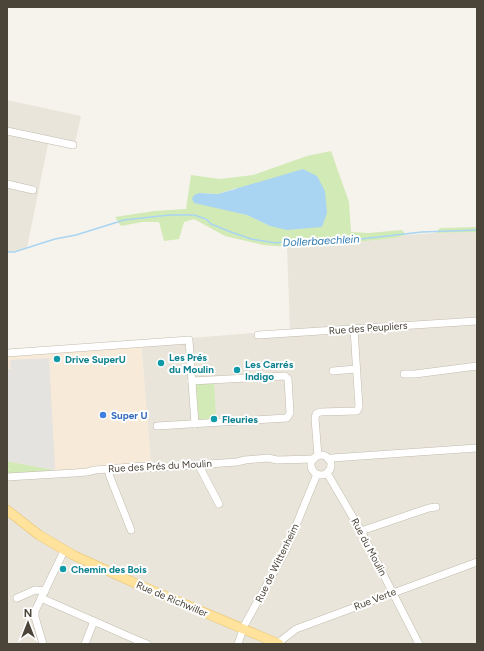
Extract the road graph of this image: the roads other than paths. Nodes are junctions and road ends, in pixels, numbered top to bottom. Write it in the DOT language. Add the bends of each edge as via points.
graph roads {
  1 [pos="7,131"];
  2 [pos="73,145"];
  3 [pos="7,184"];
  4 [pos="33,190"];
  5 [pos="477,321"];
  6 [pos="354,329"];
  7 [pos="258,336"];
  8 [pos="7,353"];
  9 [pos="477,366"];
  10 [pos="356,369"];
  11 [pos="333,371"];
  12 [pos="404,374"];
  13 [pos="192,381"];
  14 [pos="195,424"];
  15 [pos="157,426"];
  16 [pos="477,448"];
  17 [pos="316,457"];
  18 [pos="328,459"];
  19 [pos="198,464"];
  20 [pos="108,469"];
  21 [pos="327,473"];
  22 [pos="317,474"];
  23 [pos="7,477"];
  24 [pos="219,504"];
  25 [pos="436,507"];
  26 [pos="7,510"];
  27 [pos="131,530"];
  28 [pos="361,531"];
  29 [pos="64,551"];
  30 [pos="477,562"];
  31 [pos="45,591"];
  32 [pos="394,592"];
  33 [pos="17,598"];
  34 [pos="42,598"];
  35 [pos="94,621"];
  36 [pos="243,629"];
  37 [pos="138,642"];
  38 [pos="43,644"];
  39 [pos="85,644"];
  40 [pos="147,644"];
  41 [pos="238,644"];
  42 [pos="278,644"];
  43 [pos="419,644"];
  1 -- 2 [label="street"];
  3 -- 4 [label="street"];
  5 -- 6 [label="street, Rue des Peupliers"];
  6 -- 7 [label="street, Rue des Peupliers"];
  6 -- 10 [label="street"];
  8 -- 13 [label="street" via="189,340"];
  9 -- 12 [label="street"];
  10 -- 11 [label="street"];
  10 -- 17 [label="street" via="359,407 357,411 316,414"];
  13 -- 14 [label="street"];
  13 -- 14 [label="street" via="285,376 288,379 290,413 287,418"];
  14 -- 15 [label="street"];
  16 -- 18 [label="street"];
  17 -- 18 [label="street" via="324,456"];
  17 -- 19 [label="street, Rue des Prés du Moulin"];
  17 -- 22 [label="street" via="311,464"];
  18 -- 21 [label="street" via="330,468"];
  19 -- 20 [label="street, Rue des Prés du Moulin"];
  19 -- 24 [label="street"];
  20 -- 23 [label="street, Rue des Prés du Moulin"];
  20 -- 27 [label="street"];
  21 -- 22 [label="street"];
  21 -- 28 [label="street, Rue du Moulin"];
  22 -- 36 [label="street, Rue de Wittenheim" via="286,550"];
  25 -- 28 [label="street"];
  26 -- 29 [label="main road, Rue de Richwiller" via="39,536"];
  28 -- 32 [label="street, Rue du Moulin"];
  29 -- 31 [label="street"];
  29 -- 36 [label="main road, Rue de Richwiller"];
  30 -- 32 [label="street, Rue Verte"];
  31 -- 33 [label="street" via="35,590"];
  31 -- 34 [label="street"];
  32 -- 42 [label="street, Rue Verte" via="296,629"];
  32 -- 43 [label="street, Rue du Moulin"];
  34 -- 35 [label="street"];
  34 -- 38 [label="street" via="34,617"];
  35 -- 37 [label="street"];
  35 -- 39 [label="street"];
  36 -- 41 [label="street, Rue de Wittenheim"];
  36 -- 42 [label="main road, Rue de Richwiller"];
  37 -- 40 [label="street"];
}
